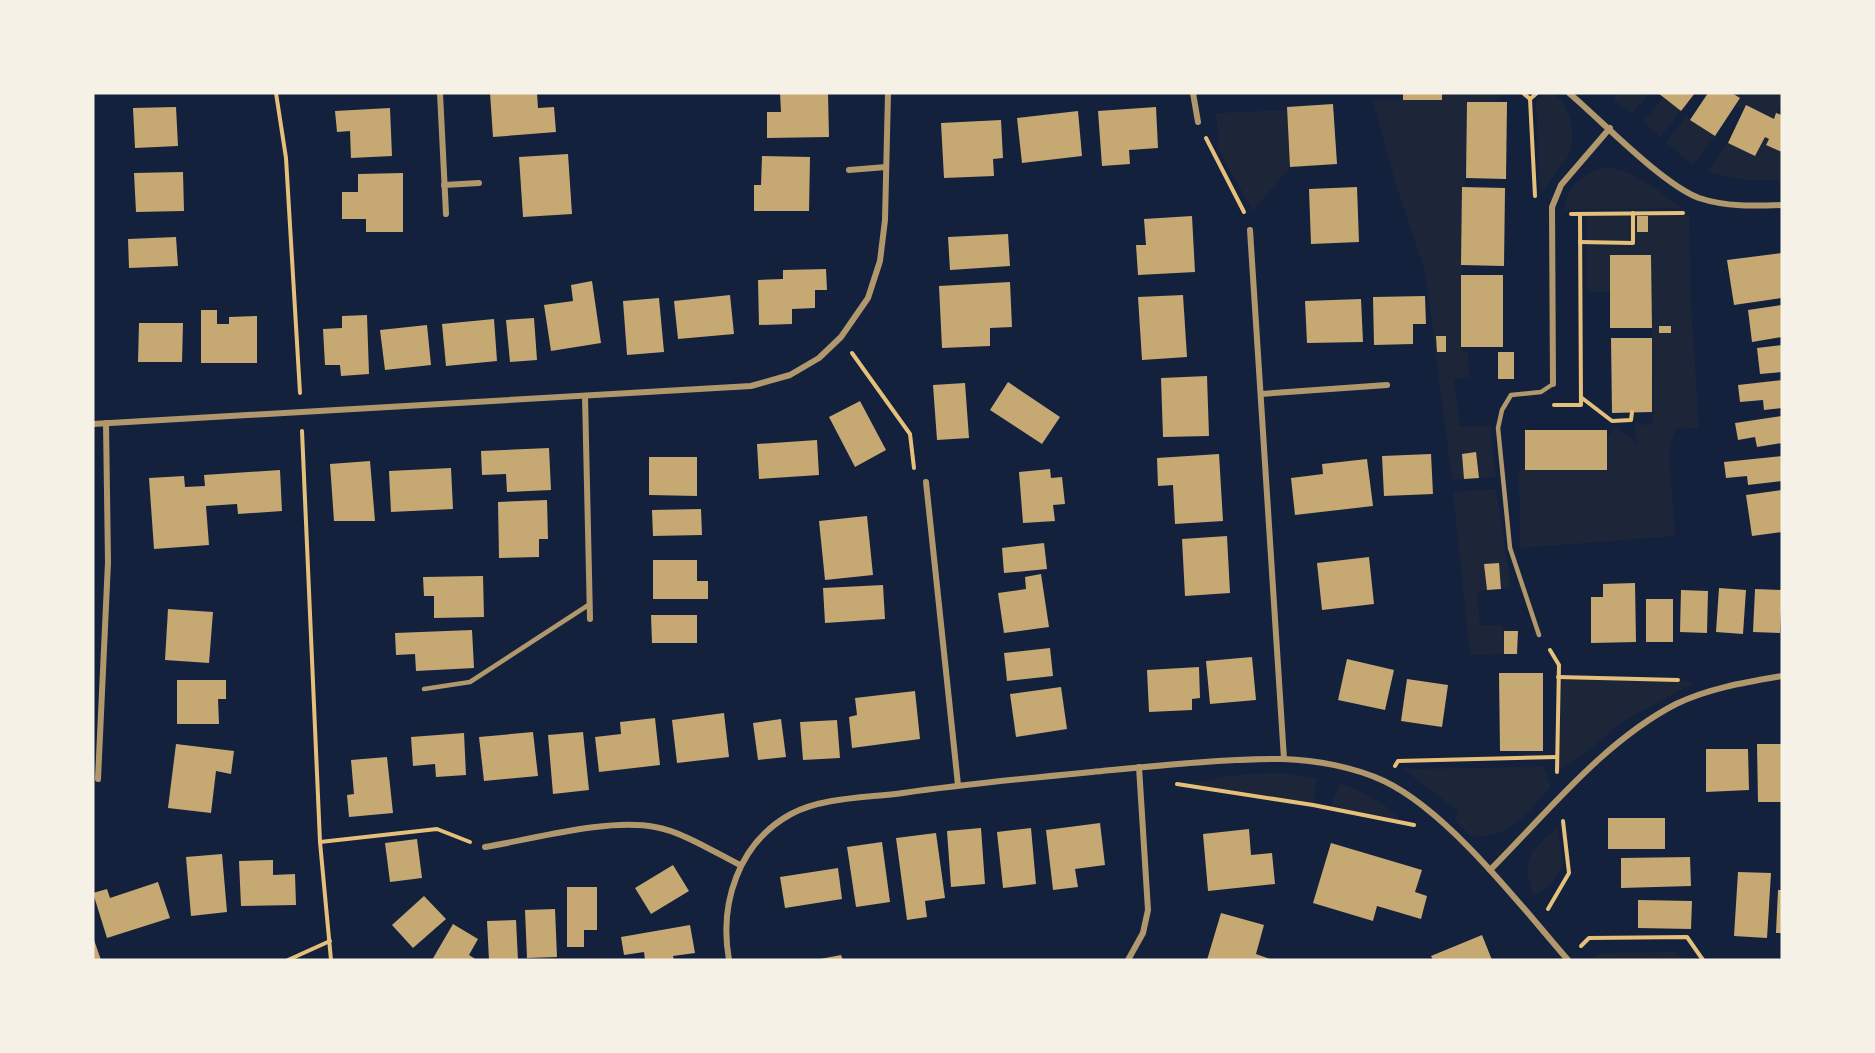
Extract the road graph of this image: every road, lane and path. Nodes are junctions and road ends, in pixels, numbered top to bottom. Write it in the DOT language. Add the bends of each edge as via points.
graph roads {
  1 [pos="276,93"];
  2 [pos="440,93"];
  3 [pos="888,93"];
  4 [pos="1193,93"];
  5 [pos="1523,93"];
  6 [pos="1537,93"];
  7 [pos="1569,93"];
  8 [pos="1530,99"];
  9 [pos="1198,122"];
  10 [pos="1610,128"];
  11 [pos="886,167"];
  12 [pos="849,170"];
  13 [pos="479,183"];
  14 [pos="444,185"];
  15 [pos="1707,200"];
  16 [pos="1782,205"];
  17 [pos="1633,213"];
  18 [pos="446,214"];
  19 [pos="1552,214"];
  20 [pos="1250,230"];
  21 [pos="1580,242"];
  22 [pos="842,337"];
  23 [pos="1553,384"];
  24 [pos="1387,385"];
  25 [pos="1261,394"];
  26 [pos="585,396"];
  27 [pos="1581,398"];
  28 [pos="302,411"];
  29 [pos="1632,412"];
  30 [pos="106,423"];
  31 [pos="93,424"];
  32 [pos="926,482"];
  33 [pos="590,604"];
  34 [pos="590,619"];
  35 [pos="1539,635"];
  36 [pos="1782,676"];
  37 [pos="1558,677"];
  38 [pos="424,689"];
  39 [pos="1704,694"];
  40 [pos="1557,757"];
  41 [pos="1284,759"];
  42 [pos="1156,766"];
  43 [pos="1139,767"];
  44 [pos="98,779"];
  45 [pos="1384,781"];
  46 [pos="958,785"];
  47 [pos="1557,803"];
  48 [pos="1455,836"];
  49 [pos="321,842"];
  50 [pos="485,848"];
  51 [pos="740,865"];
  52 [pos="1490,870"];
  53 [pos="1538,925"];
  54 [pos="330,942"];
  55 [pos="1575,953"];
  56 [pos="288,960"];
  57 [pos="331,960"];
  58 [pos="729,960"];
  59 [pos="1128,960"];
  60 [pos="1568,960"];
  61 [pos="1703,960"];
  1 -- 28 [label="path" via="286,158"];
  2 -- 14 [label="street"];
  3 -- 11 [label="street"];
  4 -- 9 [label="street"];
  5 -- 8 [label="path"];
  6 -- 8 [label="path"];
  7 -- 10 [label="street"];
  8 -- 19 [label="path" via="1535,203 1539,210"];
  9 -- 20 [label="path" via="1244,210"];
  10 -- 15 [label="street" via="1658,171"];
  10 -- 19 [label="street" via="1561,185"];
  11 -- 12 [label="street"];
  11 -- 22 [label="street" via="880,261 868,298"];
  13 -- 14 [label="street"];
  14 -- 18 [label="street"];
  15 -- 16 [label="street"];
  15 -- 17 [label="path" via="1688,213"];
  17 -- 19 [label="path"];
  17 -- 21 [label="path" via="1633,243"];
  19 -- 23 [label="street"];
  20 -- 25 [label="street"];
  22 -- 26 [label="street" via="819,358 790,375 751,386"];
  22 -- 32 [label="path" via="910,434 914,469"];
  23 -- 35 [label="lane" via="1541,392 1511,395 1498,428 1510,548"];
  24 -- 25 [label="street"];
  25 -- 41 [label="street"];
  26 -- 28 [label="street"];
  26 -- 33 [label="street"];
  27 -- 29 [label="path" via="1612,421 1631,420"];
  28 -- 30 [label="street"];
  28 -- 49 [label="path"];
  30 -- 31 [label="street"];
  30 -- 44 [label="street" via="108,562"];
  32 -- 46 [label="street"];
  33 -- 34 [label="street"];
  33 -- 38 [label="lane" via="470,682"];
  35 -- 37 [label="path" via="1559,665"];
  36 -- 39 [label="street"];
  37 -- 39 [label="path" via="1688,681"];
  37 -- 40 [label="path"];
  39 -- 47 [label="street" via="1678,703 1629,731"];
  40 -- 45 [label="path" via="1398,761"];
  40 -- 47 [label="path"];
  41 -- 42 [label="street"];
  41 -- 45 [label="street" via="1334,765"];
  42 -- 43 [label="street"];
  42 -- 48 [label="path" via="1178,786 1313,805"];
  43 -- 46 [label="street"];
  43 -- 59 [label="street" via="1148,910 1143,933"];
  45 -- 48 [label="street" via="1431,813"];
  46 -- 51 [label="street" via="826,803 792,814 766,833"];
  47 -- 52 [label="street"];
  47 -- 53 [label="path" via="1566,827 1569,873"];
  48 -- 52 [label="street"];
  49 -- 50 [label="path" via="436,829"];
  49 -- 54 [label="path"];
  50 -- 51 [label="street" via="634,825 657,827"];
  51 -- 58 [label="street" via="728,899 725,935"];
  52 -- 53 [label="street"];
  53 -- 60 [label="street"];
  54 -- 56 [label="path"];
  54 -- 57 [label="path"];
  55 -- 61 [label="path" via="1589,938 1687,937"];
}
